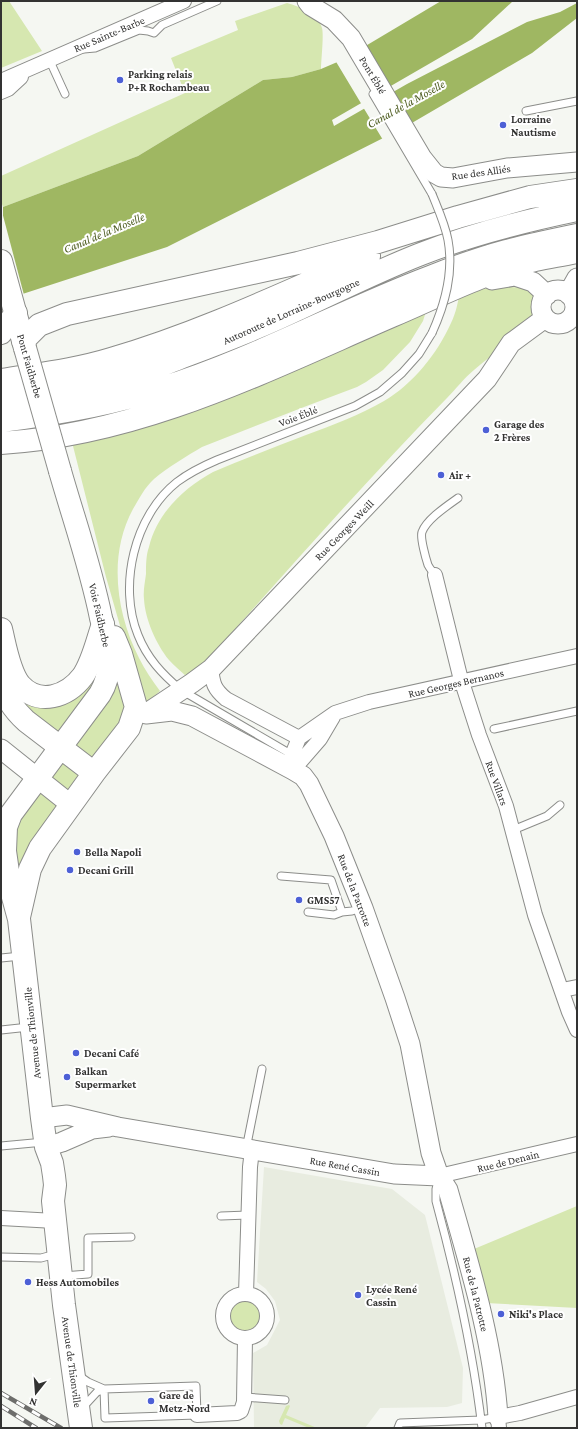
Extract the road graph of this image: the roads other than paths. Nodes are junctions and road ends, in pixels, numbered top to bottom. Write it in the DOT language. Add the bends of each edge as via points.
graph roads {
  1 [pos="184,1"];
  2 [pos="217,1"];
  3 [pos="308,1"];
  4 [pos="322,8"];
  5 [pos="155,14"];
  6 [pos="157,31"];
  7 [pos="67,52"];
  8 [pos="49,59"];
  9 [pos="33,66"];
  10 [pos="1,81"];
  11 [pos="368,85"];
  12 [pos="1,92"];
  13 [pos="65,94"];
  14 [pos="577,101"];
  15 [pos="526,111"];
  16 [pos="403,135"];
  17 [pos="577,162"];
  18 [pos="577,190"];
  19 [pos="577,210"];
  20 [pos="458,217"];
  21 [pos="577,235"];
  22 [pos="577,252"];
  23 [pos="1,261"];
  24 [pos="469,283"];
  25 [pos="573,286"];
  26 [pos="547,296"];
  27 [pos="16,313"];
  28 [pos="545,318"];
  29 [pos="574,322"];
  30 [pos="1,333"];
  31 [pos="24,344"];
  32 [pos="1,380"];
  33 [pos="1,400"];
  34 [pos="1,421"];
  35 [pos="5,444"];
  36 [pos="60,471"];
  37 [pos="458,498"];
  38 [pos="435,576"];
  39 [pos="95,589"];
  40 [pos="103,624"];
  41 [pos="1,629"];
  42 [pos="577,656"];
  43 [pos="211,669"];
  44 [pos="462,682"];
  45 [pos="1,684"];
  46 [pos="181,690"];
  47 [pos="577,711"];
  48 [pos="335,713"];
  49 [pos="146,714"];
  50 [pos="129,728"];
  51 [pos="494,728"];
  52 [pos="299,738"];
  53 [pos="60,748"];
  54 [pos="1,749"];
  55 [pos="298,764"];
  56 [pos="94,773"];
  57 [pos="37,778"];
  58 [pos="70,804"];
  59 [pos="560,805"];
  60 [pos="513,830"];
  61 [pos="282,876"];
  62 [pos="5,887"];
  63 [pos="363,908"];
  64 [pos="308,912"];
  65 [pos="342,912"];
  66 [pos="19,919"];
  67 [pos="23,956"];
  68 [pos="1,958"];
  69 [pos="577,987"];
  70 [pos="562,990"];
  71 [pos="405,1004"];
  72 [pos="31,1026"];
  73 [pos="1,1030"];
  74 [pos="577,1030"];
  75 [pos="262,1070"];
  76 [pos="426,1089"];
  77 [pos="42,1118"];
  78 [pos="118,1126"];
  79 [pos="46,1144"];
  80 [pos="577,1144"];
  81 [pos="1,1146"];
  82 [pos="249,1150"];
  83 [pos="439,1176"];
  84 [pos="54,1211"];
  85 [pos="248,1215"];
  86 [pos="221,1216"];
  87 [pos="1,1218"];
  88 [pos="131,1237"];
  89 [pos="59,1254"];
  90 [pos="1,1257"];
  91 [pos="61,1276"];
  92 [pos="246,1294"];
  93 [pos="245,1338"];
  94 [pos="74,1373"];
  95 [pos="104,1389"];
  96 [pos="577,1397"];
  97 [pos="285,1400"];
  98 [pos="243,1402"];
  99 [pos="197,1415"];
  100 [pos="80,1418"];
  101 [pos="493,1422"];
  102 [pos="398,1428"];
  103 [pos="482,1428"];
  1 -- 5 [label="street, Rue Sainte-Barbe"];
  2 -- 6 [label="lane" via="162,24"];
  3 -- 4 [label="street" via="311,6"];
  4 -- 16 [label="street, Pont Éblé" via="346,38"];
  5 -- 6 [label="lane" via="159,22"];
  5 -- 7 [label="street, Rue Sainte-Barbe"];
  6 -- 7 [label="lane" via="139,30 95,48"];
  7 -- 8 [label="street, Rue Sainte-Barbe"];
  8 -- 9 [label="street, Rue Sainte-Barbe"];
  8 -- 13 [label="lane"];
  9 -- 10 [label="street, Rue Sainte-Barbe"];
  9 -- 12 [label="street, Rue Sainte-Barbe" via="8,89"];
  11 -- 16 [label="lane, Pont Éblé"];
  14 -- 15 [label="lane"];
  16 -- 17 [label="street, Rue des Alliés" via="434,173 441,177 453,178 507,168"];
  16 -- 46 [label="lane, Voie Éblé, bridge" via="432,194 448,240 448,281 444,302 432,333 402,374 380,392 355,406 196,470 176,482 162,496 137,540 132,559 129,593 132,615 146,652 166,678"];
  18 -- 20 [label="main road" via="530,197"];
  19 -- 33 [label="main road, Autoroute de Lorraine-Bourgogne" via="526,220 420,254 279,318 146,370 79,388"];
  20 -- 31 [label="main road" via="298,263 67,314 39,325"];
  20 -- 32 [label="main road" via="173,339 109,360"];
  21 -- 34 [label="main road, Autoroute de Lorraine-Bourgogne" via="505,251 431,276 220,367 163,388 120,401"];
  22 -- 24 [label="main road" via="534,260"];
  23 -- 27 [label="main road, Pont Faidherbe"];
  24 -- 26 [label="street" via="514,276 533,282"];
  24 -- 35 [label="main road" via="233,384 169,408 82,433"];
  25 -- 26 [label="street"];
  25 -- 29 [label="street"];
  26 -- 28 [label="street" via="542,309"];
  27 -- 30 [label="main road"];
  27 -- 31 [label="main road, Pont Faidherbe"];
  28 -- 29 [label="street" via="555,324"];
  28 -- 43 [label="street, Rue Georges Weill" via="511,343 487,379"];
  31 -- 36 [label="main road, Pont Faidherbe, bridge"];
  36 -- 39 [label="main road, Voie Faidherbe"];
  37 -- 38 [label="lane" via="441,510 422,532 428,565"];
  38 -- 44 [label="street, Rue Villars"];
  39 -- 40 [label="main road, Voie Faidherbe"];
  39 -- 50 [label="main road" via="121,654 136,707"];
  40 -- 41 [label="main road" via="83,676 71,688 48,698 38,697 20,684 14,675"];
  40 -- 53 [label="main road, Voie Faidherbe" via="108,652 108,675 105,686"];
  42 -- 44 [label="street, Rue Georges Bernanos"];
  43 -- 46 [label="street, Rue Georges Weill"];
  43 -- 52 [label="street" via="213,684 226,699"];
  44 -- 48 [label="street, Rue Georges Bernanos" via="353,706"];
  44 -- 60 [label="street, Rue Villars"];
  45 -- 53 [label="main road" via="7,700 16,712"];
  46 -- 49 [label="street, Rue Georges Weill"];
  46 -- 55 [label="lane, Rue de la Patrotte"];
  47 -- 51 [label="lane"];
  48 -- 52 [label="street, Rue Georges Bernanos"];
  48 -- 55 [label="street" via="320,739"];
  49 -- 50 [label="street, Rue Georges Weill"];
  49 -- 55 [label="street, Rue de la Patrotte" via="172,711 192,716"];
  50 -- 56 [label="main road"];
  52 -- 55 [label="street"];
  53 -- 56 [label="main road"];
  53 -- 57 [label="main road, Voie Faidherbe"];
  54 -- 57 [label="street"];
  55 -- 63 [label="street, Rue de la Patrotte" via="334,836"];
  55 -- 71 [label="lane, Rue de la Patrotte" via="329,811 356,873"];
  56 -- 58 [label="main road"];
  57 -- 58 [label="street"];
  57 -- 62 [label="main road, Voie Faidherbe" via="11,814 6,827"];
  58 -- 66 [label="main road" via="40,848 30,869"];
  59 -- 60 [label="lane" via="547,816"];
  60 -- 70 [label="street, Rue Villars" via="535,915"];
  61 -- 65 [label="lane" via="331,880"];
  62 -- 66 [label="main road, Voie Faidherbe"];
  63 -- 65 [label="lane"];
  63 -- 83 [label="street, Rue de la Patrotte" via="410,1044 431,1153"];
  64 -- 65 [label="lane" via="334,916"];
  66 -- 67 [label="main road, Avenue de Thionville"];
  67 -- 68 [label="lane"];
  67 -- 72 [label="main road, Avenue de Thionville"];
  69 -- 70 [label="street"];
  70 -- 74 [label="street, Rue Villars"];
  72 -- 73 [label="lane"];
  72 -- 77 [label="main road, Avenue de Thionville"];
  75 -- 82 [label="lane"];
  76 -- 83 [label="lane, Rue de la Patrotte" via="438,1152"];
  77 -- 78 [label="street, Rue René Cassin" via="67,1115"];
  77 -- 79 [label="main road, Avenue de Thionville"];
  78 -- 79 [label="street, Rue René Cassin" via="92,1129 62,1142"];
  78 -- 82 [label="street, Rue René Cassin"];
  79 -- 81 [label="lane"];
  79 -- 84 [label="main road, Avenue de Thionville" via="55,1185"];
  80 -- 83 [label="street, Rue de Denain"];
  82 -- 83 [label="street, Rue René Cassin" via="402,1175"];
  82 -- 85 [label="street"];
  83 -- 101 [label="street, Rue de la Patrotte" via="448,1190 478,1301 496,1388"];
  84 -- 87 [label="street"];
  84 -- 89 [label="main road, Avenue de Thionville"];
  85 -- 86 [label="lane"];
  85 -- 92 [label="street"];
  88 -- 91 [label="lane" via="88,1238 88,1274"];
  89 -- 90 [label="lane" via="41,1258"];
  89 -- 91 [label="main road, Avenue de Thionville"];
  91 -- 94 [label="main road, Avenue de Thionville"];
  92 -- 93 [label="street" via="260,1300 267,1315 262,1331"];
  92 -- 93 [label="street" via="229,1302 224,1317 231,1333"];
  93 -- 98 [label="street"];
  94 -- 95 [label="lane"];
  94 -- 100 [label="main road, Avenue de Thionville"];
  95 -- 99 [label="lane" via="196,1386"];
  95 -- 99 [label="lane" via="105,1418"];
  95 -- 100 [label="lane" via="97,1392 85,1405"];
  96 -- 101 [label="street"];
  97 -- 98 [label="lane"];
  98 -- 99 [label="street" via="238,1413"];
  101 -- 102 [label="lane" via="400,1423"];
  101 -- 103 [label="lane"];
}
